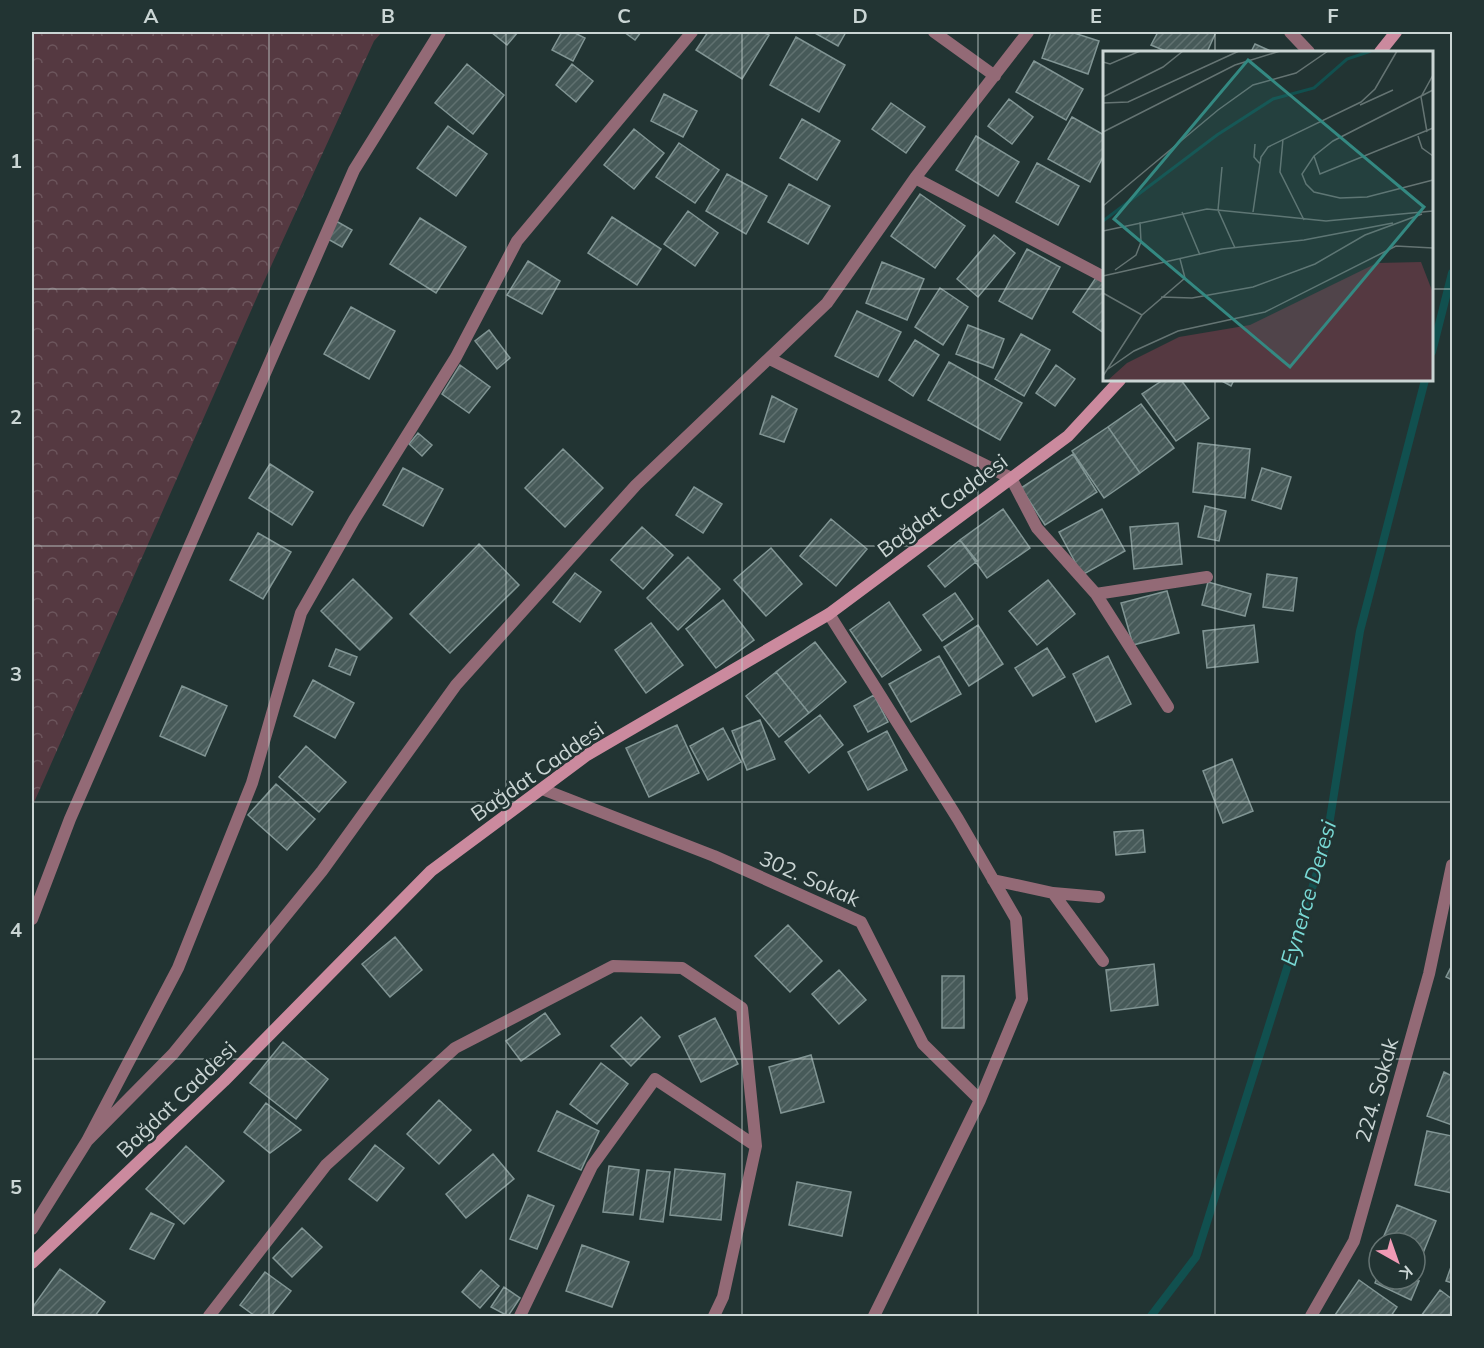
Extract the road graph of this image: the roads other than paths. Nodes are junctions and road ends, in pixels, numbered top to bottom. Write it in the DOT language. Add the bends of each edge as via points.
graph roads {
  1 [pos="440,32"];
  2 [pos="692,32"];
  3 [pos="934,32"];
  4 [pos="1028,32"];
  5 [pos="1290,32"];
  6 [pos="1396,32"];
  7 [pos="1309,51"];
  8 [pos="1381,51"];
  9 [pos="995,76"];
  10 [pos="915,178"];
  11 [pos="1103,276"];
  12 [pos="770,359"];
  13 [pos="1119,381"];
  14 [pos="1011,478"];
  15 [pos="1207,578"];
  16 [pos="1096,594"];
  17 [pos="829,614"];
  18 [pos="1168,707"];
  19 [pos="542,789"];
  20 [pos="1452,865"];
  21 [pos="993,880"];
  22 [pos="1053,893"];
  23 [pos="1099,897"];
  24 [pos="32,919"];
  25 [pos="1103,961"];
  26 [pos="980,1100"];
  27 [pos="87,1141"];
  28 [pos="756,1146"];
  29 [pos="32,1229"];
  30 [pos="32,1263"];
  31 [pos="209,1317"];
  32 [pos="520,1317"];
  33 [pos="714,1317"];
  34 [pos="874,1317"];
  35 [pos="1311,1317"];
  1 -- 24 [label="street" via="354,170 70,819"];
  2 -- 27 [label="street" via="518,241 456,357 301,613 252,783 178,968"];
  3 -- 9 [label="street"];
  4 -- 9 [label="street"];
  5 -- 7 [label="street"];
  6 -- 8 [label="main road"];
  9 -- 10 [label="street"];
  10 -- 11 [label="street"];
  10 -- 12 [label="street" via="827,303"];
  12 -- 14 [label="street"];
  12 -- 27 [label="street" via="636,485 456,685 322,871 173,1054"];
  13 -- 14 [label="main road, Bağdat Caddesi" via="1068,436"];
  14 -- 16 [label="street" via="1037,528"];
  14 -- 17 [label="main road, Bağdat Caddesi"];
  15 -- 16 [label="street"];
  16 -- 18 [label="street"];
  17 -- 19 [label="main road, Bağdat Caddesi" via="587,755"];
  17 -- 21 [label="street"];
  19 -- 26 [label="street, 302. Sokak" via="714,856 861,922 923,1044"];
  19 -- 30 [label="main road, Bağdat Caddesi" via="431,871 224,1081"];
  20 -- 35 [label="street, 224. Sokak" via="1429,974 1354,1241"];
  21 -- 22 [label="street"];
  21 -- 26 [label="street" via="1016,919 1022,999"];
  22 -- 23 [label="street"];
  22 -- 25 [label="street"];
  26 -- 34 [label="street"];
  27 -- 29 [label="street"];
  28 -- 31 [label="street" via="742,1008 682,968 613,966 455,1048 326,1165"];
  28 -- 32 [label="street" via="655,1079 592,1166"];
  28 -- 33 [label="street" via="723,1297"];
}
